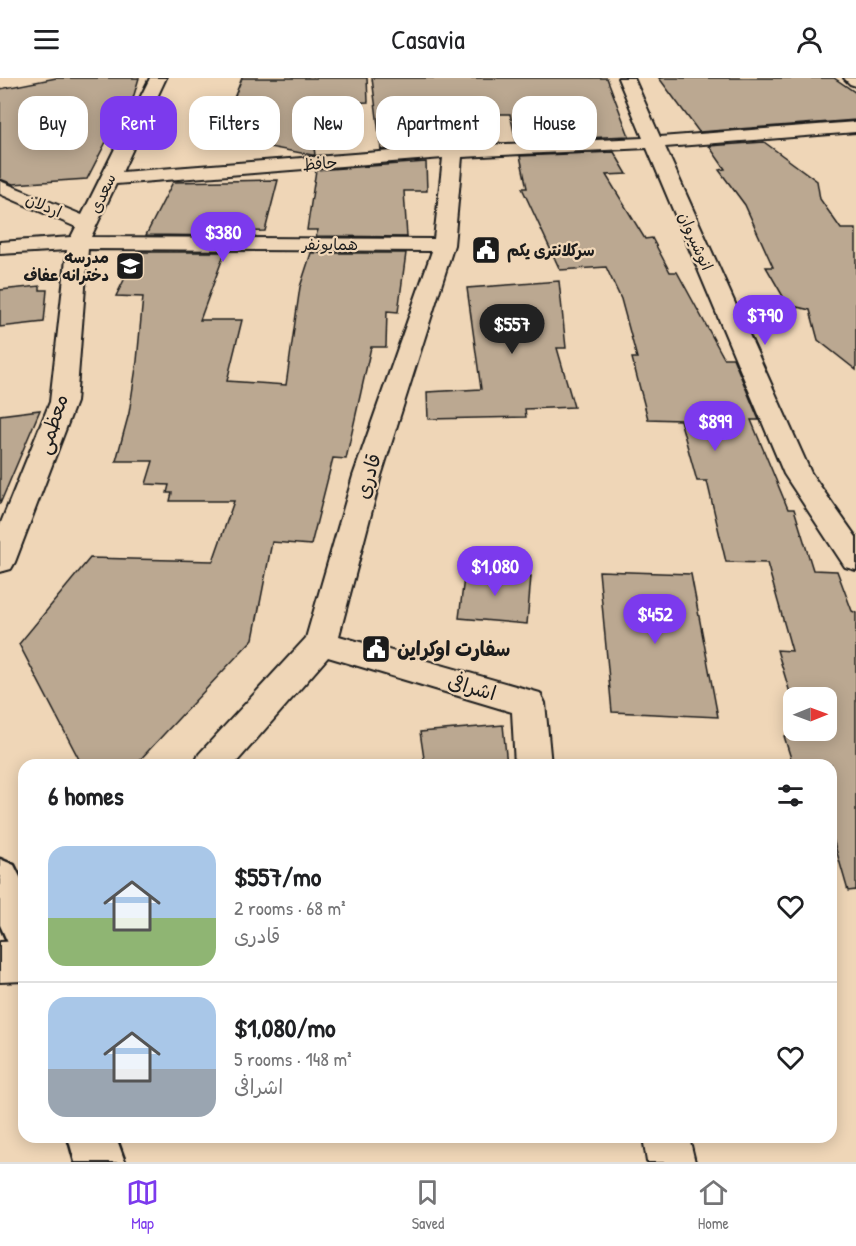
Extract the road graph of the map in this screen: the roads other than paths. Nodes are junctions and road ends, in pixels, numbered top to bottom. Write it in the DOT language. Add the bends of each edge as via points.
graph roads {
  1 [pos="158,78"];
  2 [pos="626,78"];
  3 [pos="852,78"];
  4 [pos="856,81"];
  5 [pos="856,127"];
  6 [pos="654,143"];
  7 [pos="453,152"];
  8 [pos="108,179"];
  9 [pos="0,187"];
  10 [pos="82,233"];
  11 [pos="444,245"];
  12 [pos="0,248"];
  13 [pos="856,560"];
  14 [pos="0,562"];
  15 [pos="321,644"];
  16 [pos="217,759"];
  17 [pos="533,759"];
  18 [pos="0,879"];
  19 [pos="18,918"];
  20 [pos="18,961"];
  21 [pos="0,962"];
  22 [pos="94,1143"];
  23 [pos="667,1143"];
  24 [pos="100,1162"];
  25 [pos="670,1162"];
  1 -- 8 [label="street, سعدی"];
  2 -- 6 [label="street, انوشیروان"];
  3 -- 4 [label="street"];
  5 -- 6 [label="street, حافظ"];
  6 -- 7 [label="street, حافظ"];
  6 -- 13 [label="street, انوشیروان" via="798,474"];
  7 -- 8 [label="street, حافظ"];
  7 -- 11 [label="street, قادری"];
  8 -- 10 [label="street, سعدی"];
  9 -- 10 [label="street, اردلان"];
  10 -- 11 [label="street, همایونفر"];
  10 -- 12 [label="street, همایونفر"];
  10 -- 14 [label="street, معظمی" via="63,402"];
  11 -- 15 [label="street, قادری" via="367,476"];
  15 -- 16 [label="street, قادری"];
  15 -- 17 [label="street, اشرافی" via="528,703"];
  18 -- 19 [label="main road"];
  20 -- 21 [label="street"];
  22 -- 24 [label="main road"];
  23 -- 25 [label="street"];
}
